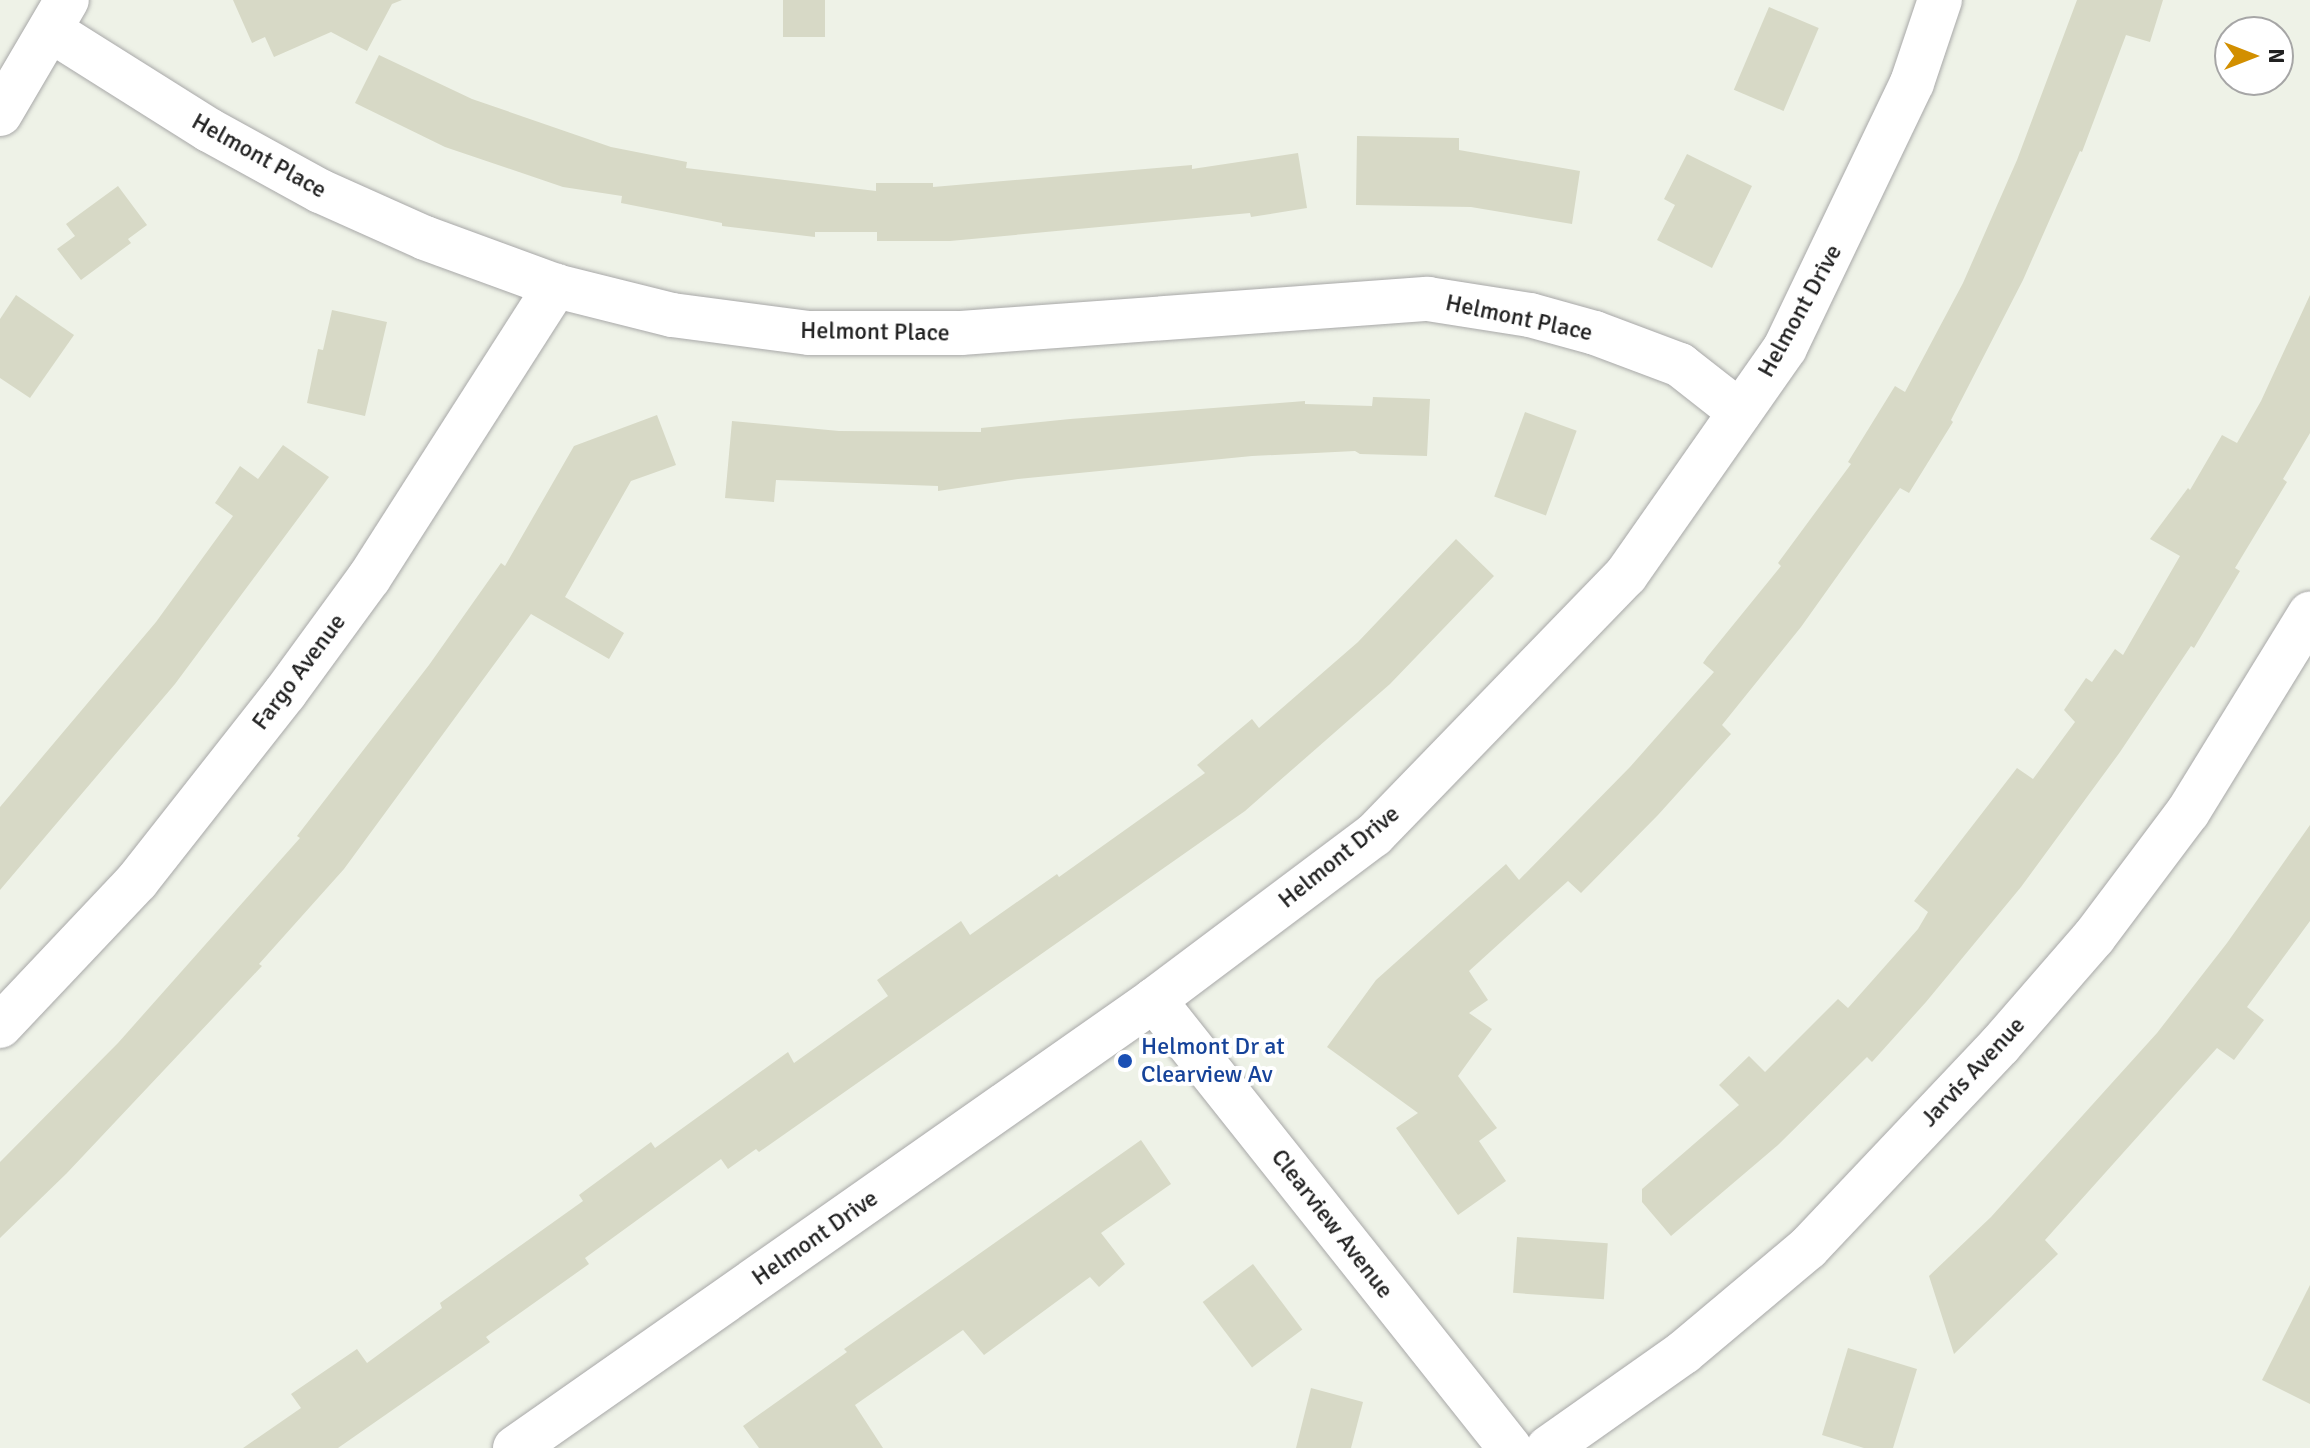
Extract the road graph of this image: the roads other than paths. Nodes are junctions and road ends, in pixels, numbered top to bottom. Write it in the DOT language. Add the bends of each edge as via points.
graph roads {
  1 [pos="1940,0"];
  2 [pos="58,15"];
  3 [pos="0,114"];
  4 [pos="556,286"];
  5 [pos="1740,412"];
  6 [pos="2310,614"];
  7 [pos="1154,1000"];
  8 [pos="0,1026"];
  9 [pos="515,1448"];
  10 [pos="1510,1448"];
  11 [pos="1548,1448"];
  1 -- 5 [label="street, Helmont Drive" via="1912,83 1857,204 1785,348"];
  2 -- 3 [label="street"];
  2 -- 4 [label="street, Helmont Place" via="209,130 320,191 425,238"];
  4 -- 5 [label="street, Helmont Place" via="672,315 809,333 961,333 1428,299 1530,315 1595,333 1680,365"];
  4 -- 8 [label="street, Fargo Avenue" via="369,578 285,693 137,881"];
  5 -- 7 [label="street, Helmont Drive" via="1626,575 1374,835"];
  6 -- 11 [label="street, Jarvis Avenue" via="2188,812 2094,937 2000,1045 1808,1248 1684,1352"];
  7 -- 9 [label="street, Helmont Drive"];
  7 -- 10 [label="street, Clearview Avenue"];
}
